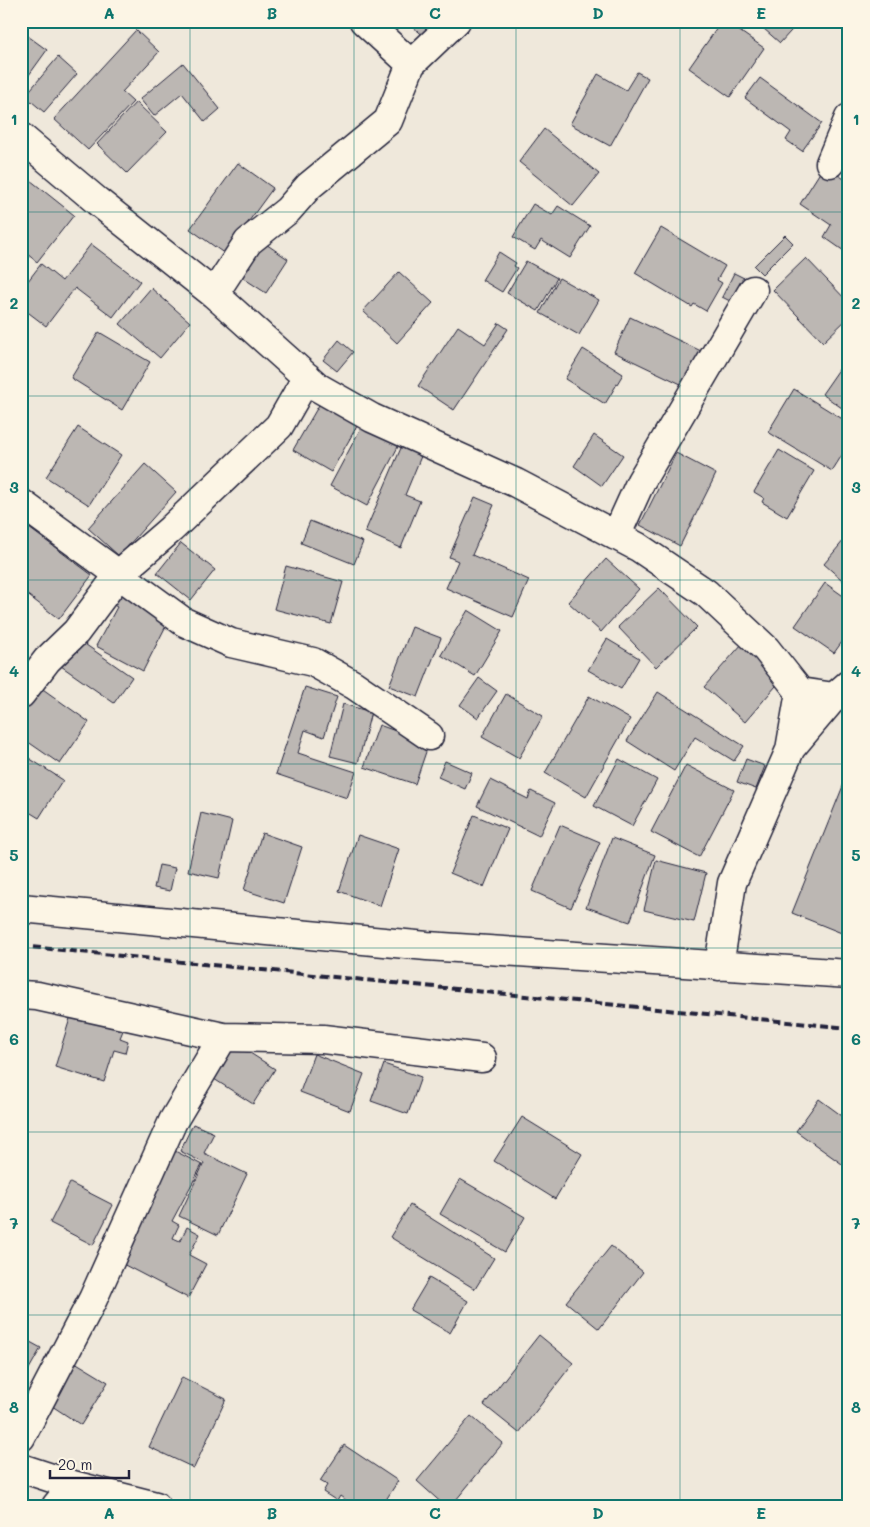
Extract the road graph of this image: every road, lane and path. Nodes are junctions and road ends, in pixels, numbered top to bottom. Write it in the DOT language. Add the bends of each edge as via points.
graph roads {
  1 [pos="364,21"];
  2 [pos="456,21"];
  3 [pos="411,64"];
  4 [pos="849,118"];
  5 [pos="21,137"];
  6 [pos="830,164"];
  7 [pos="754,290"];
  8 [pos="214,294"];
  9 [pos="307,377"];
  10 [pos="21,503"];
  11 [pos="616,536"];
  12 [pos="120,573"];
  13 [pos="842,690"];
  14 [pos="800,692"];
  15 [pos="21,694"];
  16 [pos="429,736"];
  17 [pos="790,750"];
  18 [pos="21,908"];
  19 [pos="719,966"];
  20 [pos="849,974"];
  21 [pos="21,994"];
  22 [pos="222,1036"];
  23 [pos="482,1058"];
  24 [pos="21,1437"];
  25 [pos="21,1468"];
  26 [pos="73,1485"];
  27 [pos="56,1506"];
  28 [pos="156,1506"];
  1 -- 3 [label="street"];
  2 -- 3 [label="street"];
  3 -- 8 [label="street" via="388,122 309,186 288,210 248,242"];
  4 -- 6 [label="street"];
  5 -- 8 [label="street"];
  7 -- 11 [label="street" via="641,481"];
  8 -- 9 [label="street"];
  9 -- 11 [label="street" via="319,388 372,418 516,483"];
  9 -- 12 [label="street" via="279,426"];
  10 -- 12 [label="street"];
  11 -- 14 [label="street" via="706,593 766,649"];
  12 -- 15 [label="street" via="76,632 46,660"];
  12 -- 16 [label="street" via="184,622 231,643 313,662 354,685"];
  13 -- 14 [label="street"];
  13 -- 17 [label="street"];
  14 -- 17 [label="street"];
  17 -- 19 [label="street" via="732,883"];
  18 -- 19 [label="street" via="427,946"];
  19 -- 20 [label="street"];
  21 -- 22 [label="street"];
  22 -- 23 [label="street" via="323,1039"];
  22 -- 24 [label="street" via="173,1121 93,1300"];
  25 -- 26 [label="street"];
  26 -- 27 [label="street"];
  26 -- 28 [label="street"];
}
